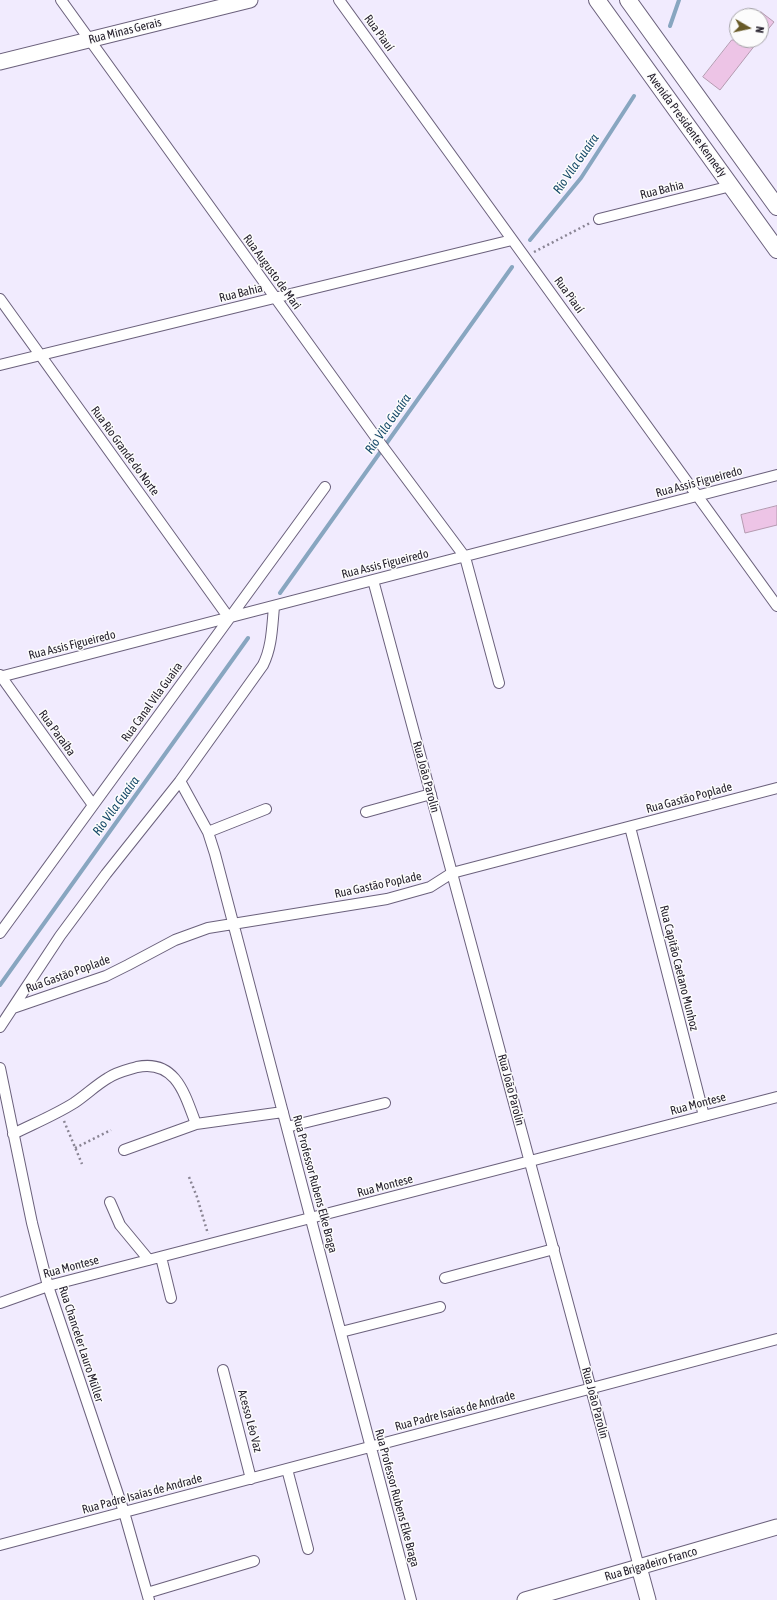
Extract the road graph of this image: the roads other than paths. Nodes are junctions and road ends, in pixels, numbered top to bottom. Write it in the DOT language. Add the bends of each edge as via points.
graph roads {
  1 [pos="60,0"];
  2 [pos="250,0"];
  3 [pos="339,0"];
  4 [pos="597,0"];
  5 [pos="628,0"];
  6 [pos="89,40"];
  7 [pos="0,62"];
  8 [pos="690,86"];
  9 [pos="670,102"];
  10 [pos="731,186"];
  11 [pos="777,207"];
  12 [pos="599,219"];
  13 [pos="512,240"];
  14 [pos="777,250"];
  15 [pos="275,298"];
  16 [pos="0,299"];
  17 [pos="40,355"];
  18 [pos="0,365"];
  19 [pos="777,475"];
  20 [pos="325,487"];
  21 [pos="697,496"];
  22 [pos="465,557"];
  23 [pos="373,580"];
  24 [pos="777,606"];
  25 [pos="274,607"];
  26 [pos="229,618"];
  27 [pos="0,676"];
  28 [pos="499,683"];
  29 [pos="180,781"];
  30 [pos="777,788"];
  31 [pos="431,794"];
  32 [pos="93,805"];
  33 [pos="266,809"];
  34 [pos="366,812"];
  35 [pos="630,827"];
  36 [pos="208,832"];
  37 [pos="452,873"];
  38 [pos="234,923"];
  39 [pos="0,933"];
  40 [pos="13,1008"];
  41 [pos="0,1027"];
  42 [pos="0,1068"];
  43 [pos="777,1097"];
  44 [pos="385,1103"];
  45 [pos="283,1112"];
  46 [pos="704,1116"];
  47 [pos="196,1124"];
  48 [pos="287,1127"];
  49 [pos="13,1134"];
  50 [pos="124,1150"];
  51 [pos="530,1161"];
  52 [pos="110,1202"];
  53 [pos="311,1218"];
  54 [pos="554,1249"];
  55 [pos="161,1257"];
  56 [pos="149,1260"];
  57 [pos="445,1278"];
  58 [pos="48,1286"];
  59 [pos="171,1298"];
  60 [pos="0,1303"];
  61 [pos="440,1307"];
  62 [pos="341,1332"];
  63 [pos="777,1339"];
  64 [pos="223,1370"];
  65 [pos="591,1388"];
  66 [pos="371,1447"];
  67 [pos="287,1469"];
  68 [pos="251,1478"];
  69 [pos="124,1512"];
  70 [pos="777,1527"];
  71 [pos="0,1545"];
  72 [pos="308,1549"];
  73 [pos="254,1561"];
  74 [pos="639,1567"];
  75 [pos="148,1596"];
  76 [pos="411,1600"];
  77 [pos="525,1600"];
  78 [pos="648,1600"];
  1 -- 6 [label="street, Rua Augusto de Mari"];
  2 -- 6 [label="main road, Rua Minas Gerais"];
  3 -- 13 [label="street, Rua Piauí"];
  4 -- 9 [label="main road, Avenida Presidente Kennedy"];
  5 -- 8 [label="main road, Avenida Presidente Kennedy"];
  6 -- 7 [label="main road, Rua Minas Gerais"];
  6 -- 15 [label="street, Rua Augusto de Mari"];
  8 -- 9 [label="main road"];
  8 -- 11 [label="main road, Avenida Presidente Kennedy"];
  9 -- 10 [label="main road, Avenida Presidente Kennedy"];
  10 -- 12 [label="street, Rua Bahia"];
  10 -- 14 [label="main road, Avenida Presidente Kennedy"];
  13 -- 15 [label="street, Rua Bahia"];
  13 -- 21 [label="street, Rua Piauí"];
  15 -- 17 [label="street, Rua Bahia"];
  15 -- 22 [label="street, Rua Augusto de Mari"];
  16 -- 17 [label="street, Rua Rio Grande do Norte"];
  17 -- 18 [label="street, Rua Bahia"];
  17 -- 26 [label="street, Rua Rio Grande do Norte"];
  19 -- 21 [label="street, Rua Assis Figueiredo"];
  20 -- 26 [label="street, Rua Canal Vila Guaíra"];
  21 -- 22 [label="street, Rua Assis Figueiredo"];
  21 -- 24 [label="street, Rua Piauí"];
  22 -- 23 [label="street, Rua Assis Figueiredo"];
  22 -- 28 [label="street"];
  23 -- 25 [label="street, Rua Assis Figueiredo"];
  23 -- 31 [label="street, Rua João Parolin"];
  25 -- 26 [label="street, Rua Assis Figueiredo"];
  25 -- 29 [label="street" via="271,641 263,665"];
  26 -- 27 [label="street, Rua Assis Figueiredo"];
  26 -- 32 [label="street, Rua Canal Vila Guaíra"];
  27 -- 32 [label="street, Rua Paraíba"];
  29 -- 36 [label="street, Rua Professor Rubens Elke Braga"];
  29 -- 40 [label="street" via="60,936"];
  30 -- 35 [label="street, Rua Gastão Poplade"];
  31 -- 34 [label="street"];
  31 -- 37 [label="street, Rua João Parolin"];
  32 -- 39 [label="street, Rua Canal Vila Guaíra"];
  33 -- 36 [label="street"];
  35 -- 37 [label="street, Rua Gastão Poplade"];
  35 -- 46 [label="street, Rua Capitão Caetano Munhoz"];
  36 -- 38 [label="street, Rua Professor Rubens Elke Braga"];
  37 -- 38 [label="street, Rua Gastão Poplade" via="430,887 387,899"];
  37 -- 51 [label="street, Rua João Parolin"];
  38 -- 40 [label="street, Rua Gastão Poplade" via="194,932 106,976"];
  38 -- 45 [label="street, Rua Professor Rubens Elke Braga"];
  40 -- 41 [label="street"];
  42 -- 49 [label="street, Rua Chanceler Lauro Müller"];
  43 -- 46 [label="street, Rua Montese"];
  44 -- 48 [label="street"];
  45 -- 47 [label="street"];
  45 -- 48 [label="street, Rua Professor Rubens Elke Braga"];
  46 -- 51 [label="street, Rua Montese"];
  47 -- 49 [label="street" via="186,1096 172,1075 154,1066 141,1066 110,1077 74,1103"];
  47 -- 50 [label="street"];
  48 -- 53 [label="street, Rua Professor Rubens Elke Braga"];
  49 -- 58 [label="street, Rua Chanceler Lauro Müller"];
  51 -- 53 [label="street, Rua Montese"];
  51 -- 54 [label="street, Rua João Parolin"];
  52 -- 56 [label="street" via="120,1225"];
  53 -- 55 [label="street, Rua Montese"];
  53 -- 62 [label="street, Rua Professor Rubens Elke Braga"];
  54 -- 57 [label="street"];
  54 -- 65 [label="street, Rua João Parolin"];
  55 -- 56 [label="street, Rua Montese"];
  55 -- 59 [label="street"];
  56 -- 58 [label="street, Rua Montese"];
  58 -- 60 [label="street, Rua Montese"];
  58 -- 69 [label="street, Rua Chanceler Lauro Müller"];
  61 -- 62 [label="street"];
  62 -- 66 [label="street, Rua Professor Rubens Elke Braga"];
  63 -- 65 [label="street, Rua Padre Isaías de Andrade"];
  64 -- 68 [label="street, Acesso Léo Vaz"];
  65 -- 66 [label="street, Rua Padre Isaías de Andrade"];
  65 -- 74 [label="street, Rua João Parolin"];
  66 -- 67 [label="street, Rua Padre Isaías de Andrade"];
  66 -- 76 [label="street, Rua Professor Rubens Elke Braga"];
  67 -- 68 [label="street, Rua Padre Isaías de Andrade"];
  67 -- 72 [label="street"];
  68 -- 69 [label="street, Rua Padre Isaías de Andrade"];
  69 -- 71 [label="street, Rua Padre Isaías de Andrade"];
  69 -- 75 [label="street, Rua Chanceler Lauro Müller"];
  70 -- 74 [label="main road, Rua Brigadeiro Franco"];
  73 -- 75 [label="street"];
  74 -- 77 [label="main road, Rua Brigadeiro Franco"];
  74 -- 78 [label="main road, Rua João Parolin"];
}
